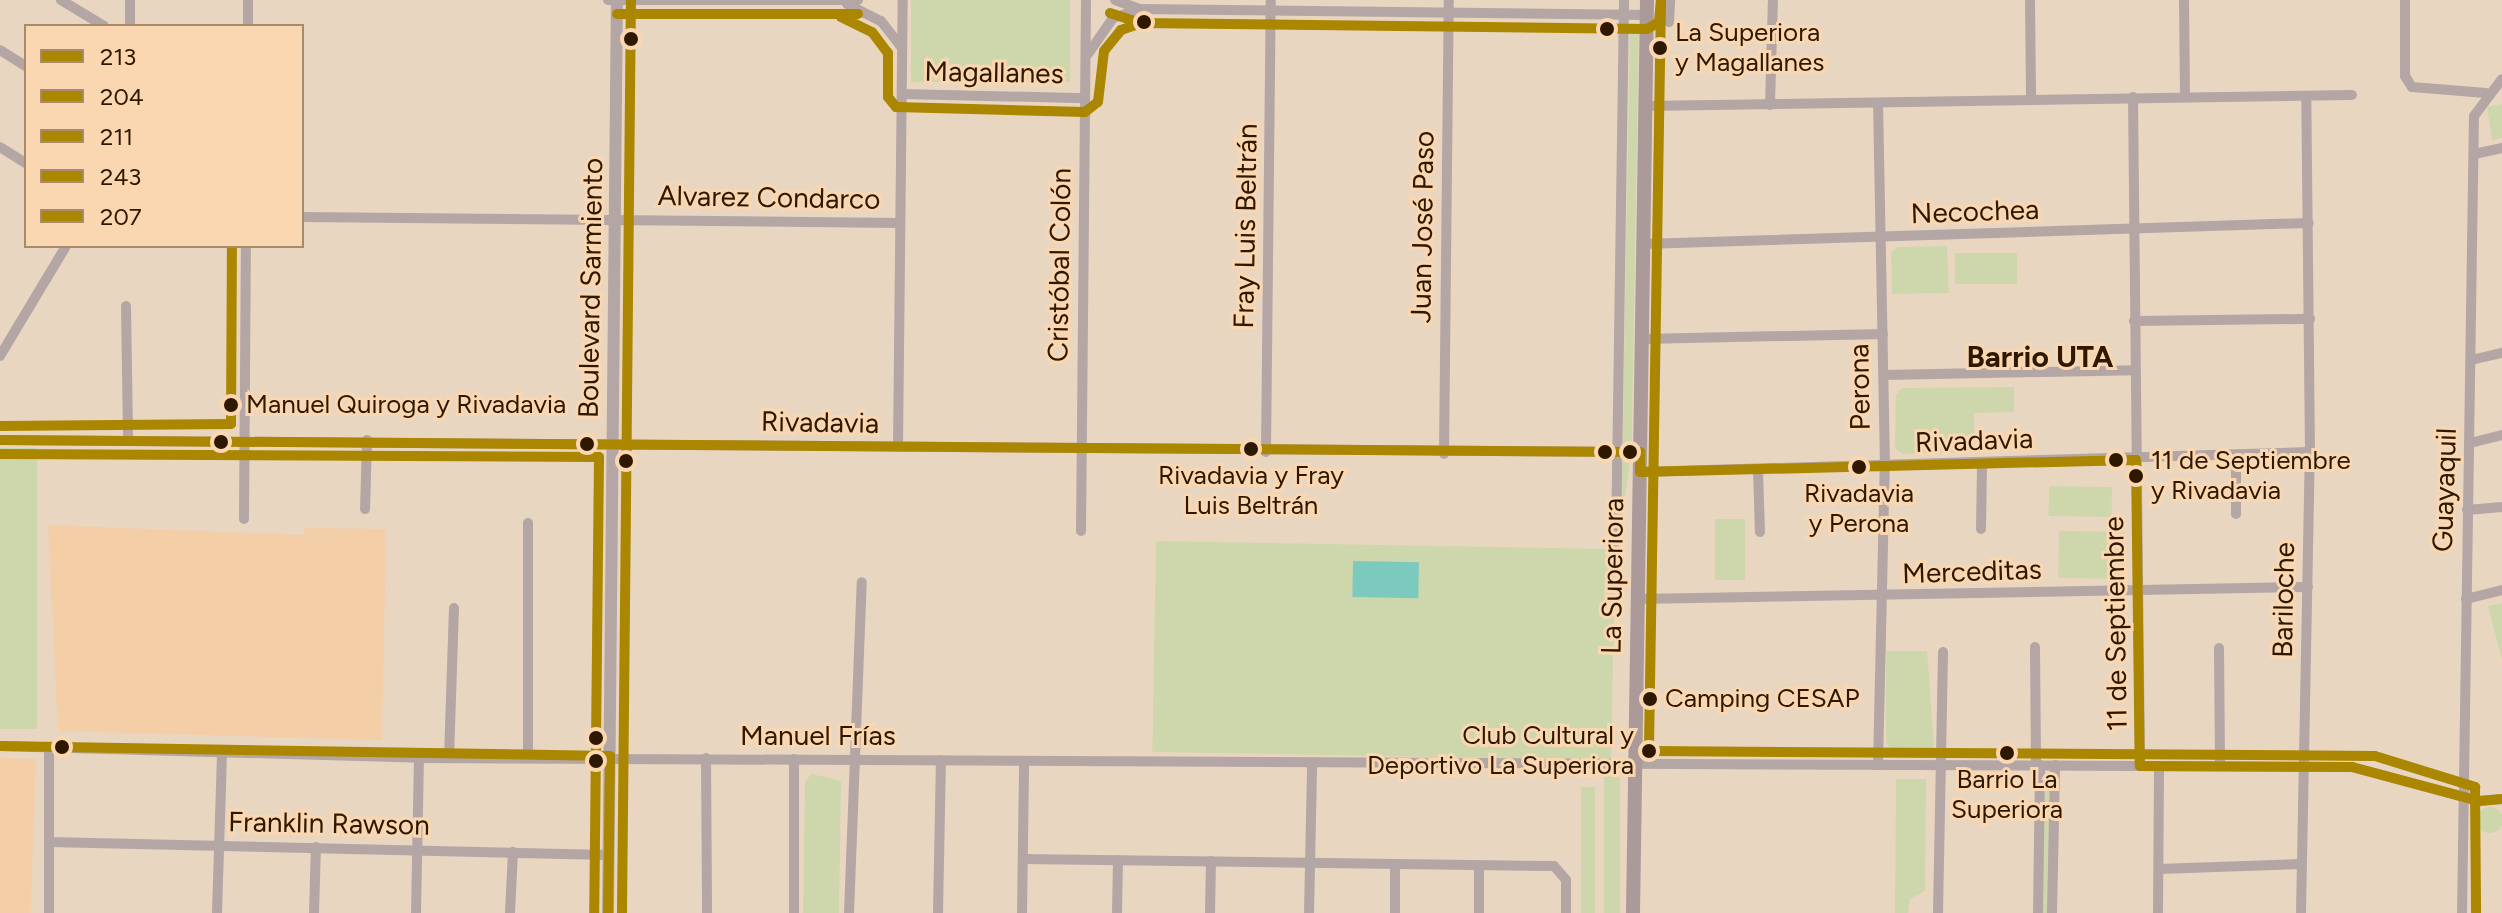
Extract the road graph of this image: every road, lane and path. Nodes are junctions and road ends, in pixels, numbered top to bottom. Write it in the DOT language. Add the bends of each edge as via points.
graph roads {
  1 [pos="61,0"];
  2 [pos="130,0"];
  3 [pos="248,0"];
  4 [pos="608,0"];
  5 [pos="617,0"];
  6 [pos="903,0"];
  7 [pos="1086,0"];
  8 [pos="1115,0"];
  9 [pos="1449,0"];
  10 [pos="1624,0"];
  11 [pos="1670,0"];
  12 [pos="1773,0"];
  13 [pos="2030,0"];
  14 [pos="2184,0"];
  15 [pos="2405,0"];
  16 [pos="852,2"];
  17 [pos="1271,5"];
  18 [pos="1647,8"];
  19 [pos="1140,9"];
  20 [pos="1449,12"];
  21 [pos="1624,15"];
  22 [pos="1669,22"];
  23 [pos="101,24"];
  24 [pos="130,24"];
  25 [pos="248,24"];
  26 [pos="902,48"];
  27 [pos="0,50"];
  28 [pos="1085,62"];
  29 [pos="24,65"];
  30 [pos="2502,79"];
  31 [pos="2486,93"];
  32 [pos="902,94"];
  33 [pos="2352,95"];
  34 [pos="2306,96"];
  35 [pos="2133,97"];
  36 [pos="2185,97"];
  37 [pos="1085,98"];
  38 [pos="2031,100"];
  39 [pos="1878,103"];
  40 [pos="1770,105"];
  41 [pos="1645,106"];
  42 [pos="0,147"];
  43 [pos="2502,148"];
  44 [pos="2474,154"];
  45 [pos="24,162"];
  46 [pos="304,217"];
  47 [pos="615,219"];
  48 [pos="900,223"];
  49 [pos="2309,223"];
  50 [pos="2133,229"];
  51 [pos="1879,238"];
  52 [pos="1643,244"];
  53 [pos="65,248"];
  54 [pos="246,248"];
  55 [pos="126,306"];
  56 [pos="2310,319"];
  57 [pos="2134,321"];
  58 [pos="1883,334"];
  59 [pos="1642,339"];
  60 [pos="2502,353"];
  61 [pos="0,356"];
  62 [pos="2471,360"];
  63 [pos="2134,370"];
  64 [pos="1884,375"];
  65 [pos="2502,435"];
  66 [pos="128,437"];
  67 [pos="245,438"];
  68 [pos="0,440"];
  69 [pos="367,440"];
  70 [pos="613,443"];
  71 [pos="2470,443"];
  72 [pos="898,447"];
  73 [pos="1082,450"];
  74 [pos="1266,452"];
  75 [pos="1618,452"];
  76 [pos="1640,452"];
  77 [pos="2310,452"];
  78 [pos="1444,454"];
  79 [pos="2236,456"];
  80 [pos="2136,460"];
  81 [pos="1982,464"];
  82 [pos="1885,466"];
  83 [pos="1758,470"];
  84 [pos="1640,472"];
  85 [pos="2502,507"];
  86 [pos="365,509"];
  87 [pos="2467,510"];
  88 [pos="2236,514"];
  89 [pos="244,519"];
  90 [pos="528,523"];
  91 [pos="1981,529"];
  92 [pos="1081,531"];
  93 [pos="1760,532"];
  94 [pos="1616,542"];
  95 [pos="862,582"];
  96 [pos="2308,587"];
  97 [pos="2138,590"];
  98 [pos="2502,590"];
  99 [pos="1882,597"];
  100 [pos="1638,599"];
  101 [pos="2466,599"];
  102 [pos="454,608"];
  103 [pos="2035,647"];
  104 [pos="2219,648"];
  105 [pos="1943,652"];
  106 [pos="0,746"];
  107 [pos="49,748"];
  108 [pos="222,753"];
  109 [pos="610,756"];
  110 [pos="528,757"];
  111 [pos="419,758"];
  112 [pos="449,758"];
  113 [pos="706,758"];
  114 [pos="794,759"];
  115 [pos="853,759"];
  116 [pos="941,760"];
  117 [pos="1024,761"];
  118 [pos="1312,764"];
  119 [pos="1635,765"];
  120 [pos="1878,765"];
  121 [pos="1942,765"];
  122 [pos="2038,765"];
  123 [pos="2055,765"];
  124 [pos="2140,766"];
  125 [pos="2159,766"];
  126 [pos="2220,766"];
  127 [pos="2304,766"];
  128 [pos="2463,795"];
  129 [pos="2502,799"];
  130 [pos="49,842"];
  131 [pos="220,845"];
  132 [pos="316,847"];
  133 [pos="417,847"];
  134 [pos="513,852"];
  135 [pos="608,855"];
  136 [pos="1023,859"];
  137 [pos="1118,860"];
  138 [pos="1211,861"];
  139 [pos="1311,863"];
  140 [pos="1395,864"];
  141 [pos="2301,864"];
  142 [pos="1479,865"];
  143 [pos="2159,869"];
  144 [pos="49,913"];
  145 [pos="217,913"];
  146 [pos="314,913"];
  147 [pos="416,913"];
  148 [pos="510,913"];
  149 [pos="608,913"];
  150 [pos="707,913"];
  151 [pos="794,913"];
  152 [pos="849,913"];
  153 [pos="938,913"];
  154 [pos="1022,913"];
  155 [pos="1117,913"];
  156 [pos="1210,913"];
  157 [pos="1309,913"];
  158 [pos="1395,913"];
  159 [pos="1479,913"];
  160 [pos="1566,913"];
  161 [pos="1633,913"];
  162 [pos="1938,913"];
  163 [pos="2038,913"];
  164 [pos="2052,913"];
  165 [pos="2158,913"];
  166 [pos="2301,913"];
  167 [pos="2462,913"];
  1 -- 23 [label="street"];
  2 -- 24 [label="street"];
  3 -- 25 [label="street"];
  4 -- 5 [label="street"];
  5 -- 16 [label="street"];
  5 -- 47 [label="street, Boulevard Sarmiento"];
  6 -- 26 [label="street"];
  7 -- 28 [label="street, Cristóbal Colón"];
  8 -- 19 [label="street, Magallanes"];
  9 -- 20 [label="street, Juan José Paso"];
  10 -- 21 [label="street"];
  11 -- 22 [label="street"];
  12 -- 40 [label="street"];
  13 -- 38 [label="street"];
  14 -- 36 [label="street"];
  15 -- 31 [label="street" via="2405,76 2412,87"];
  16 -- 26 [label="street" via="881,21"];
  17 -- 19 [label="street, Magallanes"];
  17 -- 20 [label="street, Magallanes"];
  17 -- 74 [label="street, Fray Luis Beltrán"];
  18 -- 21 [label="street, Magallanes"];
  18 -- 41 [label="main road, La Superiora"];
  19 -- 28 [label="street, Magallanes" via="1113,18"];
  20 -- 21 [label="street, Magallanes"];
  20 -- 78 [label="street, Juan José Paso"];
  21 -- 75 [label="street"];
  26 -- 32 [label="street"];
  27 -- 29 [label="street"];
  28 -- 37 [label="street, Cristóbal Colón"];
  30 -- 31 [label="street"];
  31 -- 44 [label="street, Guayaquil" via="2474,116"];
  32 -- 37 [label="street, Magallanes"];
  32 -- 48 [label="street"];
  33 -- 34 [label="street"];
  34 -- 36 [label="street"];
  34 -- 49 [label="street, Bariloche"];
  35 -- 36 [label="street"];
  35 -- 38 [label="street"];
  35 -- 50 [label="street, 11 de Septiembre"];
  37 -- 73 [label="street, Cristóbal Colón"];
  38 -- 39 [label="street"];
  39 -- 40 [label="street"];
  39 -- 51 [label="street, Perona"];
  40 -- 41 [label="street"];
  41 -- 52 [label="main road, La Superiora"];
  42 -- 45 [label="street"];
  43 -- 44 [label="street"];
  44 -- 62 [label="street, Guayaquil"];
  46 -- 47 [label="street, Alvarez Condarco"];
  47 -- 48 [label="street, Alvarez Condarco"];
  47 -- 70 [label="street, Boulevard Sarmiento"];
  48 -- 72 [label="street"];
  49 -- 50 [label="street, Necochea"];
  49 -- 56 [label="street, Bariloche"];
  50 -- 51 [label="street, Necochea"];
  50 -- 57 [label="street, 11 de Septiembre"];
  51 -- 52 [label="street, Necochea"];
  51 -- 58 [label="street, Perona"];
  52 -- 59 [label="main road, La Superiora"];
  53 -- 61 [label="street"];
  54 -- 67 [label="street"];
  55 -- 66 [label="street"];
  56 -- 57 [label="street"];
  56 -- 77 [label="street, Bariloche"];
  57 -- 63 [label="street, 11 de Septiembre"];
  58 -- 59 [label="street"];
  58 -- 64 [label="street, Perona"];
  59 -- 76 [label="main road, La Superiora"];
  60 -- 62 [label="street"];
  62 -- 71 [label="street, Guayaquil"];
  63 -- 64 [label="street"];
  63 -- 80 [label="street, 11 de Septiembre"];
  64 -- 82 [label="street, Perona"];
  65 -- 71 [label="street"];
  66 -- 67 [label="street, Rivadavia"];
  66 -- 68 [label="street, Rivadavia"];
  67 -- 69 [label="street, Rivadavia"];
  67 -- 89 [label="street"];
  69 -- 70 [label="street, Rivadavia"];
  69 -- 86 [label="street"];
  70 -- 72 [label="street, Rivadavia"];
  70 -- 109 [label="street, Boulevard Sarmiento"];
  71 -- 87 [label="street, Guayaquil"];
  72 -- 73 [label="street, Rivadavia"];
  73 -- 74 [label="street, Rivadavia"];
  73 -- 92 [label="street, Cristóbal Colón"];
  74 -- 78 [label="street, Rivadavia"];
  75 -- 76 [label="street, Rivadavia"];
  75 -- 78 [label="street, Rivadavia"];
  75 -- 94 [label="street"];
  76 -- 84 [label="main road, La Superiora"];
  77 -- 79 [label="street, Rivadavia"];
  77 -- 96 [label="street, Bariloche"];
  79 -- 80 [label="street, Rivadavia"];
  79 -- 88 [label="street"];
  80 -- 81 [label="street, Rivadavia"];
  80 -- 97 [label="street, 11 de Septiembre"];
  81 -- 82 [label="street, Rivadavia"];
  81 -- 91 [label="street"];
  82 -- 83 [label="street, Rivadavia"];
  82 -- 99 [label="street, Perona"];
  83 -- 84 [label="street, Rivadavia"];
  83 -- 93 [label="street"];
  84 -- 100 [label="main road, La Superiora"];
  85 -- 87 [label="street"];
  87 -- 101 [label="street, Guayaquil"];
  90 -- 110 [label="street"];
  95 -- 115 [label="street"];
  96 -- 97 [label="street, Merceditas"];
  96 -- 127 [label="street, Bariloche"];
  97 -- 99 [label="street, Merceditas"];
  97 -- 124 [label="street, 11 de Septiembre"];
  98 -- 101 [label="street"];
  99 -- 100 [label="street, Merceditas"];
  99 -- 120 [label="street, Perona"];
  100 -- 119 [label="main road, La Superiora"];
  101 -- 128 [label="street, Guayaquil"];
  102 -- 112 [label="street"];
  103 -- 122 [label="street"];
  104 -- 126 [label="street"];
  105 -- 121 [label="street"];
  106 -- 107 [label="street, Manuel Frías"];
  107 -- 108 [label="street, Manuel Frías"];
  107 -- 130 [label="street"];
  108 -- 111 [label="street, Manuel Frías"];
  108 -- 131 [label="street"];
  109 -- 110 [label="street, Manuel Frías"];
  109 -- 113 [label="street, Manuel Frías"];
  109 -- 135 [label="street, Boulevard Sarmiento"];
  110 -- 112 [label="street, Manuel Frías"];
  111 -- 112 [label="street, Manuel Frías"];
  111 -- 133 [label="street"];
  113 -- 114 [label="street, Manuel Frías"];
  113 -- 150 [label="street"];
  114 -- 115 [label="street, Manuel Frías"];
  114 -- 151 [label="street"];
  115 -- 116 [label="street, Manuel Frías"];
  115 -- 152 [label="street"];
  116 -- 117 [label="street, Manuel Frías"];
  116 -- 153 [label="street"];
  117 -- 118 [label="street, Manuel Frías"];
  117 -- 136 [label="street"];
  118 -- 119 [label="street, Manuel Frías"];
  118 -- 139 [label="street"];
  119 -- 120 [label="street, Manuel Frías"];
  119 -- 161 [label="main road, La Superiora"];
  120 -- 121 [label="street, Manuel Frías"];
  121 -- 122 [label="street, Manuel Frías"];
  121 -- 162 [label="street"];
  122 -- 123 [label="street, Manuel Frías"];
  122 -- 163 [label="street"];
  123 -- 124 [label="street, Manuel Frías"];
  123 -- 164 [label="street"];
  124 -- 125 [label="street, Manuel Frías"];
  125 -- 126 [label="street, Manuel Frías"];
  125 -- 143 [label="street"];
  126 -- 127 [label="street, Manuel Frías"];
  127 -- 128 [label="street, Manuel Frías" via="2372,770"];
  127 -- 141 [label="street, Bariloche"];
  128 -- 129 [label="street, Manuel Frías"];
  128 -- 167 [label="street, Guayaquil"];
  130 -- 131 [label="street, Franklin Rawson"];
  130 -- 144 [label="street"];
  131 -- 132 [label="street, Franklin Rawson"];
  131 -- 145 [label="street"];
  132 -- 133 [label="street, Franklin Rawson"];
  132 -- 146 [label="street"];
  133 -- 134 [label="street, Franklin Rawson"];
  133 -- 147 [label="street"];
  134 -- 135 [label="street, Franklin Rawson"];
  134 -- 148 [label="street"];
  135 -- 149 [label="street, Boulevard Sarmiento"];
  136 -- 137 [label="street"];
  136 -- 154 [label="street"];
  137 -- 138 [label="street"];
  137 -- 155 [label="street"];
  138 -- 139 [label="street"];
  138 -- 156 [label="street"];
  139 -- 140 [label="street"];
  139 -- 157 [label="street"];
  140 -- 142 [label="street"];
  140 -- 158 [label="street"];
  141 -- 143 [label="street"];
  141 -- 166 [label="street, Bariloche"];
  142 -- 159 [label="street"];
  142 -- 160 [label="street" via="1554,866 1566,880"];
  143 -- 165 [label="street"];
}
